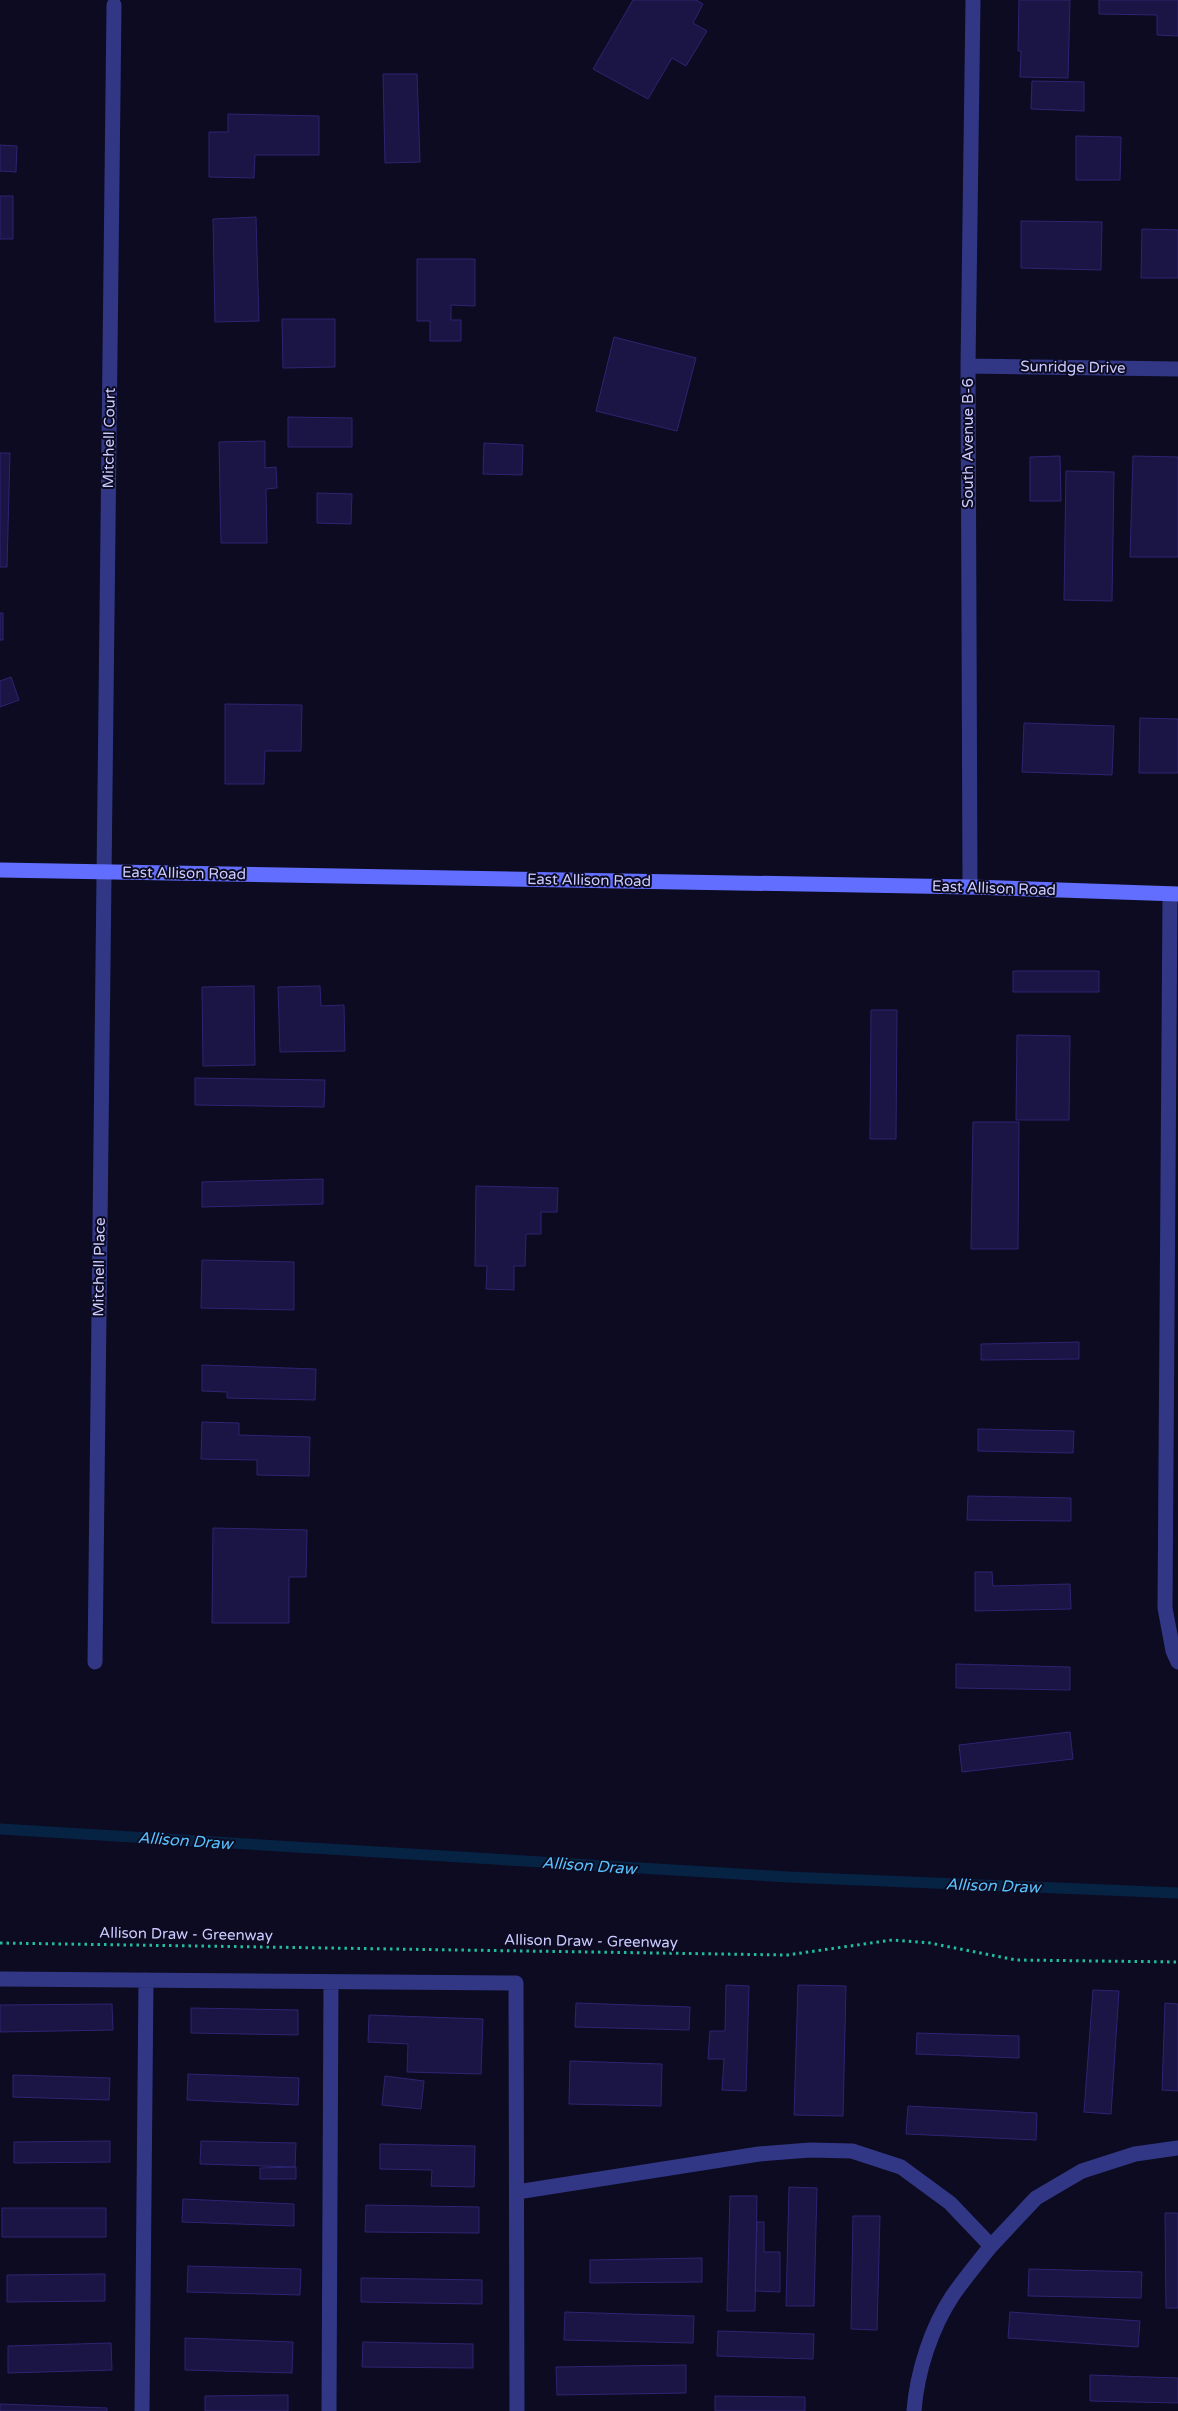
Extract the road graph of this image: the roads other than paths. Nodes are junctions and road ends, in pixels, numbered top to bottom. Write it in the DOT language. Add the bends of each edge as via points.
graph roads {
  1 [pos="973,0"];
  2 [pos="114,5"];
  3 [pos="968,366"];
  4 [pos="1178,369"];
  5 [pos="0,870"];
  6 [pos="104,872"];
  7 [pos="970,887"];
  8 [pos="1174,894"];
  9 [pos="95,1662"];
  10 [pos="1178,1662"];
  11 [pos="0,1979"];
  12 [pos="146,1980"];
  13 [pos="331,1982"];
  14 [pos="1178,2148"];
  15 [pos="517,2192"];
  16 [pos="991,2246"];
  17 [pos="142,2411"];
  18 [pos="330,2411"];
  19 [pos="518,2411"];
  20 [pos="914,2411"];
  1 -- 3 [label="street, South Avenue B-6"];
  2 -- 6 [label="street, Mitchell Court"];
  3 -- 4 [label="street, Sunridge Drive"];
  3 -- 7 [label="street, South Avenue B-6"];
  5 -- 6 [label="street, East Allison Road"];
  6 -- 7 [label="street, East Allison Road"];
  6 -- 9 [label="street, Mitchell Place"];
  7 -- 8 [label="street, East Allison Road"];
  8 -- 10 [label="street" via="1165,1608"];
  11 -- 12 [label="street"];
  12 -- 13 [label="street"];
  12 -- 17 [label="street"];
  13 -- 15 [label="street" via="516,1983"];
  13 -- 18 [label="street"];
  14 -- 16 [label="street" via="1135,2154 1082,2171 1036,2198"];
  15 -- 16 [label="street" via="759,2154 852,2151 901,2167 950,2203"];
  15 -- 19 [label="street"];
  16 -- 20 [label="street" via="952,2296 929,2344"];
}
